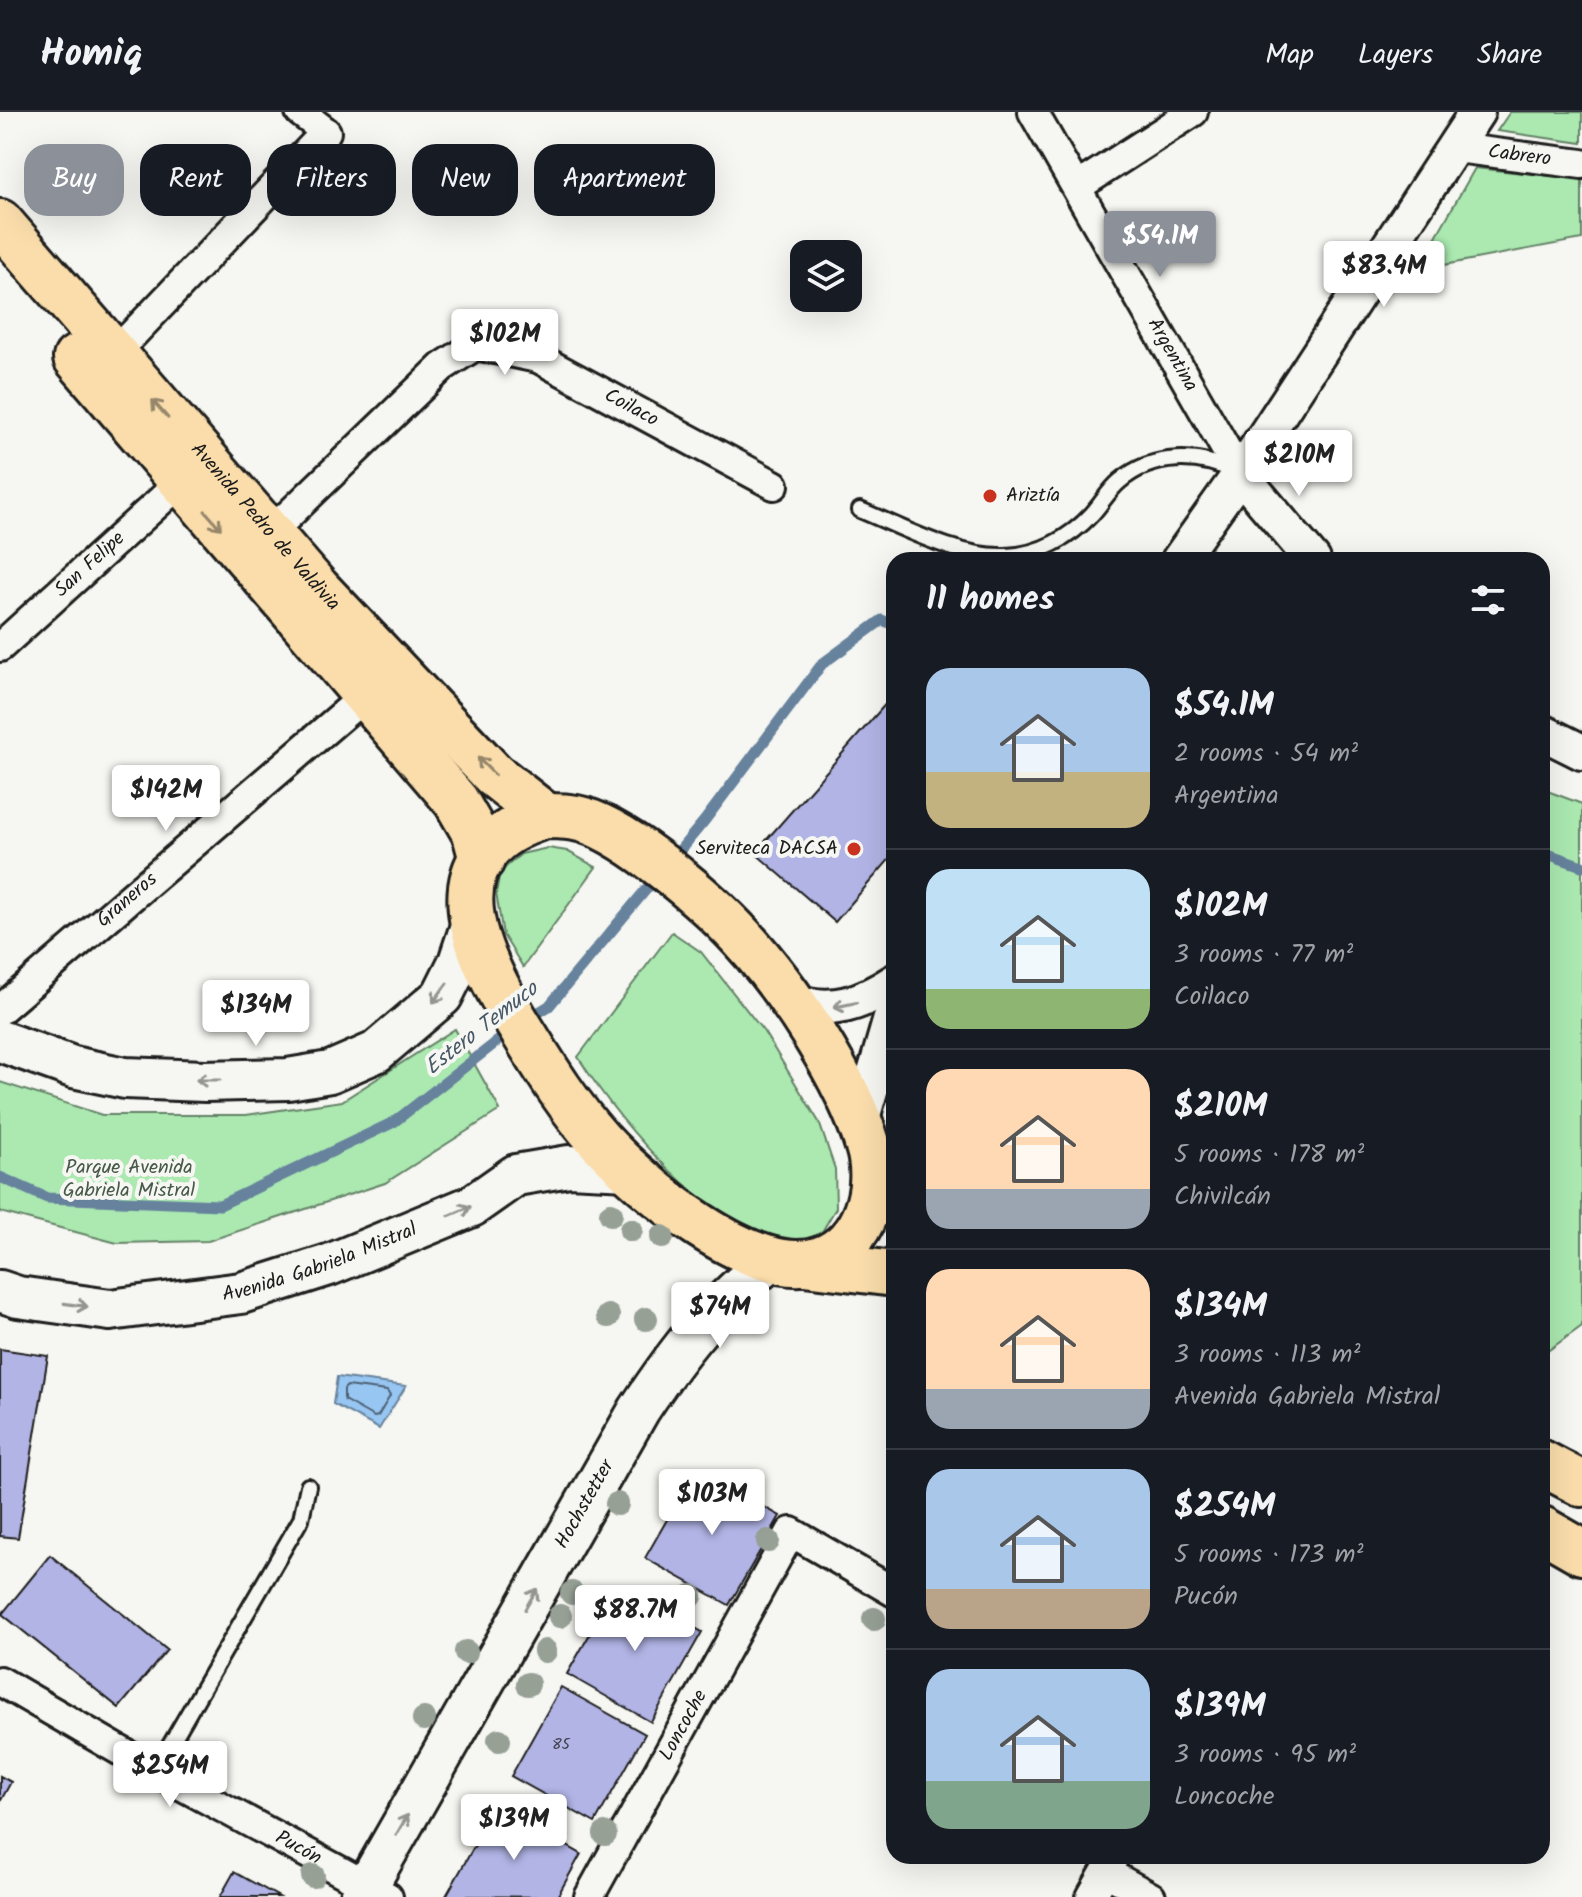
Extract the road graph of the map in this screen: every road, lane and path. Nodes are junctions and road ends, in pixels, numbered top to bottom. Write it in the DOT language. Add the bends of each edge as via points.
graph roads {
  1 [pos="300,112"];
  2 [pos="1033,112"];
  3 [pos="1193,112"];
  4 [pos="1477,112"];
  5 [pos="1456,148"];
  6 [pos="1582,164"];
  7 [pos="1077,187"];
  8 [pos="0,222"];
  9 [pos="0,267"];
  10 [pos="113,355"];
  11 [pos="1240,474"];
  12 [pos="181,482"];
  13 [pos="774,485"];
  14 [pos="860,510"];
  15 [pos="269,534"];
  16 [pos="966,552"];
  17 [pos="1031,552"];
  18 [pos="1185,552"];
  19 [pos="1306,552"];
  20 [pos="0,647"];
  21 [pos="365,696"];
  22 [pos="1550,736"];
  23 [pos="1582,752"];
  24 [pos="546,816"];
  25 [pos="482,860"];
  26 [pos="472,923"];
  27 [pos="886,987"];
  28 [pos="792,1001"];
  29 [pos="0,1010"];
  30 [pos="0,1041"];
  31 [pos="886,1063"];
  32 [pos="874,1145"];
  33 [pos="628,1169"];
  34 [pos="787,1262"];
  35 [pos="886,1273"];
  36 [pos="0,1291"];
  37 [pos="1550,1467"];
  38 [pos="1582,1484"];
  39 [pos="308,1486"];
  40 [pos="1550,1534"];
  41 [pos="1582,1552"];
  42 [pos="886,1587"];
  43 [pos="0,1681"];
  44 [pos="155,1771"];
  45 [pos="1110,1864"];
  46 [pos="372,1893"];
  47 [pos="589,1897"];
  48 [pos="1091,1897"];
  49 [pos="1151,1897"];
  1 -- 10 [label="street" via="326,132"];
  2 -- 7 [label="street, Argentina"];
  3 -- 7 [label="street"];
  4 -- 5 [label="street"];
  5 -- 6 [label="street, Cabrero"];
  5 -- 11 [label="street"];
  7 -- 11 [label="street, Argentina"];
  8 -- 10 [label="main road, Avenida Pedro de Valdivia"];
  9 -- 12 [label="main road, Avenida Pedro de Valdivia"];
  15 -- 10 [label="main road, Avenida Pedro de Valdivia, one-way"];
  11 -- 17 [label="lane" via="1203,460 1151,463 1119,481 1064,538"];
  11 -- 18 [label="street"];
  11 -- 19 [label="street"];
  12 -- 20 [label="street, San Felipe"];
  12 -- 21 [label="main road, Avenida Pedro de Valdivia, one-way"];
  13 -- 15 [label="street, Coilaco" via="538,358 476,345 442,367"];
  14 -- 16 [label="lane"];
  24 -- 15 [label="main road, Avenida Pedro de Valdivia, one-way" via="494,775"];
  21 -- 25 [label="main road, Avenida Pedro de Valdivia" via="456,801 475,834"];
  21 -- 29 [label="street, Graneros"];
  22 -- 23 [label="street"];
  24 -- 25 [label="main road" via="509,830"];
  24 -- 28 [label="main road" via="584,820 628,843 685,884 743,938"];
  25 -- 26 [label="main road" via="471,888"];
  26 -- 30 [label="main road, one-way" via="442,996 376,1052 330,1072 288,1079 125,1078 73,1067"];
  26 -- 33 [label="main road" via="501,996 549,1073 598,1139"];
  27 -- 28 [label="street, one-way" via="841,1008"];
  28 -- 32 [label="main road"];
  31 -- 32 [label="street"];
  32 -- 34 [label="main road" via="869,1203 847,1243 835,1253"];
  33 -- 34 [label="main road" via="695,1222"];
  36 -- 33 [label="main road, Avenida Gabriela Mistral, one-way" via="110,1310 241,1293 329,1265 472,1206 516,1175 569,1166"];
  34 -- 35 [label="main road"];
  46 -- 34 [label="main road, Hochstetter, one-way" via="639,1410 709,1315 738,1286"];
  37 -- 38 [label="main road"];
  39 -- 44 [label="lane" via="301,1519"];
  40 -- 41 [label="main road"];
  42 -- 47 [label="street, Loncoche" via="791,1532"];
  43 -- 44 [label="street, Pucón"];
  44 -- 46 [label="street, Pucón"];
  45 -- 48 [label="street"];
  45 -- 49 [label="street"];
}
